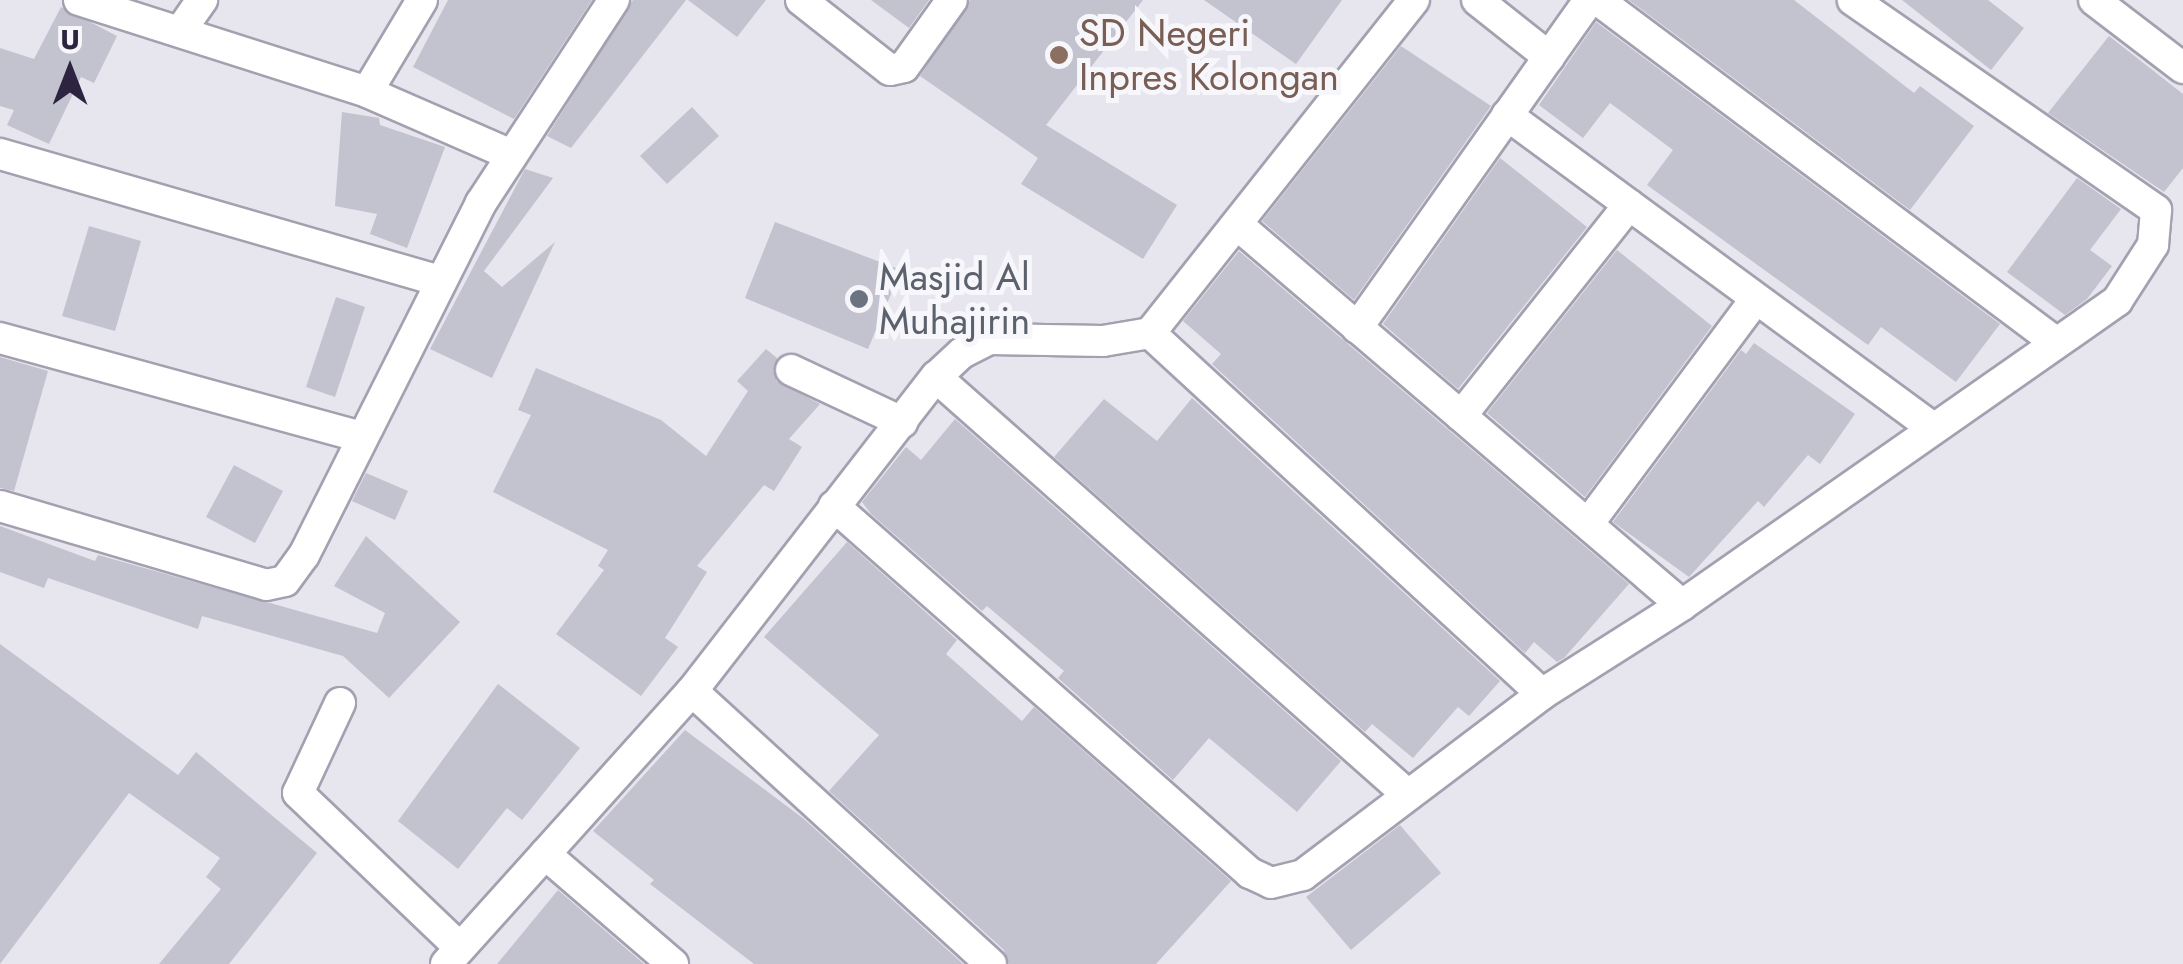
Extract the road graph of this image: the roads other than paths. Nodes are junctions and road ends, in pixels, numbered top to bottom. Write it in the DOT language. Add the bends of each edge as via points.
graph roads {
  1 [pos="79,0"];
  2 [pos="202,0"];
  3 [pos="422,0"];
  4 [pos="614,0"];
  5 [pos="801,0"];
  6 [pos="952,0"];
  7 [pos="1414,0"];
  8 [pos="1477,0"];
  9 [pos="1589,0"];
  10 [pos="1598,0"];
  11 [pos="1852,0"];
  12 [pos="2094,0"];
  13 [pos="181,30"];
  14 [pos="1550,57"];
  15 [pos="2183,68"];
  16 [pos="367,92"];
  17 [pos="1507,116"];
  18 [pos="0,154"];
  19 [pos="508,154"];
  20 [pos="1629,205"];
  21 [pos="1239,226"];
  22 [pos="439,281"];
  23 [pos="1756,299"];
  24 [pos="1357,328"];
  25 [pos="1150,333"];
  26 [pos="0,338"];
  27 [pos="2054,340"];
  28 [pos="791,370"];
  29 [pos="936,377"];
  30 [pos="1461,416"];
  31 [pos="902,422"];
  32 [pos="1930,426"];
  33 [pos="362,437"];
  34 [pos="0,506"];
  35 [pos="834,506"];
  36 [pos="1588,524"];
  37 [pos="1682,605"];
  38 [pos="692,691"];
  39 [pos="1542,694"];
  40 [pos="340,703"];
  41 [pos="1408,795"];
  42 [pos="545,854"];
  43 [pos="453,956"];
  44 [pos="673,964"];
  45 [pos="991,964"];
  1 -- 13 [label="street"];
  2 -- 13 [label="street"];
  3 -- 16 [label="street"];
  4 -- 19 [label="street"];
  5 -- 6 [label="street" via="894,70 904,68"];
  7 -- 21 [label="street"];
  8 -- 14 [label="street"];
  9 -- 14 [label="street"];
  10 -- 27 [label="street"];
  11 -- 27 [label="street" via="2156,210 2153,245 2117,301"];
  12 -- 15 [label="street"];
  13 -- 16 [label="street"];
  14 -- 17 [label="street"];
  16 -- 19 [label="street"];
  17 -- 20 [label="street"];
  17 -- 24 [label="street"];
  18 -- 22 [label="street"];
  19 -- 22 [label="street"];
  20 -- 23 [label="street"];
  20 -- 30 [label="street"];
  21 -- 24 [label="street"];
  21 -- 25 [label="street"];
  22 -- 33 [label="street"];
  23 -- 32 [label="street"];
  23 -- 36 [label="street"];
  24 -- 30 [label="street"];
  25 -- 29 [label="street" via="1103,340 990,339"];
  25 -- 39 [label="street"];
  26 -- 33 [label="street"];
  27 -- 32 [label="street"];
  28 -- 31 [label="street"];
  29 -- 31 [label="street"];
  29 -- 41 [label="street"];
  30 -- 36 [label="street"];
  31 -- 35 [label="street"];
  32 -- 37 [label="street"];
  33 -- 34 [label="street" via="304,555 274,585"];
  35 -- 38 [label="street"];
  35 -- 41 [label="street" via="1260,880 1303,875"];
  36 -- 37 [label="street"];
  37 -- 39 [label="street"];
  38 -- 42 [label="street"];
  38 -- 45 [label="street"];
  39 -- 41 [label="street"];
  40 -- 43 [label="street" via="298,793"];
  42 -- 43 [label="street"];
  42 -- 44 [label="street"];
}
